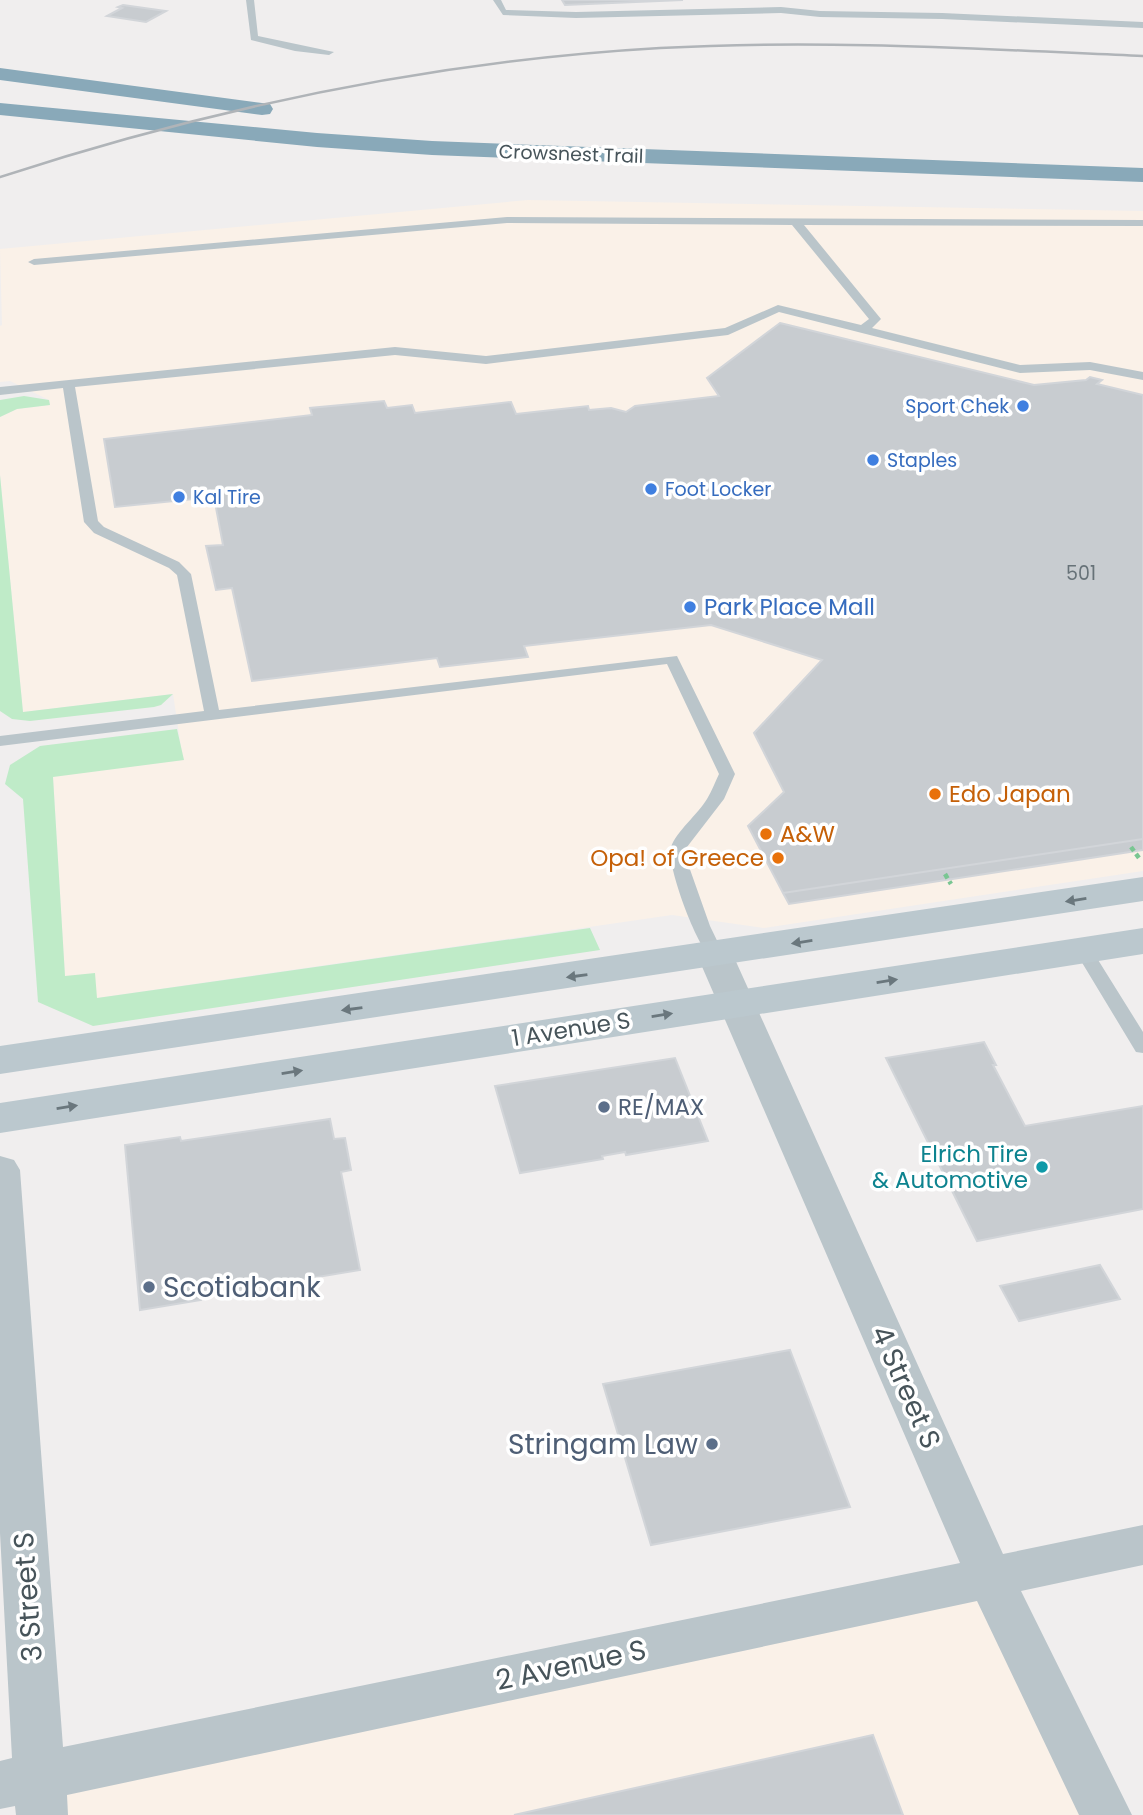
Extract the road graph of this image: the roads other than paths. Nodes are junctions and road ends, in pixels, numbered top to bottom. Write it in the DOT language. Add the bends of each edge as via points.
graph roads {
  1 [pos="250,0"];
  2 [pos="497,0"];
  3 [pos="774,0"];
  4 [pos="781,10"];
  5 [pos="1143,25"];
  6 [pos="329,52"];
  7 [pos="0,74"];
  8 [pos="0,92"];
  9 [pos="0,109"];
  10 [pos="279,111"];
  11 [pos="0,120"];
  12 [pos="489,129"];
  13 [pos="641,142"];
  14 [pos="1143,157"];
  15 [pos="799,164"];
  16 [pos="1143,175"];
  17 [pos="1143,183"];
  18 [pos="795,220"];
  19 [pos="1143,223"];
  20 [pos="34,262"];
  21 [pos="863,330"];
  22 [pos="1143,376"];
  23 [pos="68,383"];
  24 [pos="0,391"];
  25 [pos="212,715"];
  26 [pos="0,741"];
  27 [pos="1143,889"];
  28 [pos="1143,941"];
  29 [pos="1084,951"];
  30 [pos="715,955"];
  31 [pos="736,1004"];
  32 [pos="1143,1047"];
  33 [pos="0,1060"];
  34 [pos="0,1118"];
  35 [pos="0,1170"];
  36 [pos="1143,1545"];
  37 [pos="990,1577"];
  38 [pos="27,1792"];
  39 [pos="1106,1815"];
  1 -- 6 [label="lane" via="254,38"];
  2 -- 4 [label="lane" via="503,12 576,15"];
  3 -- 4 [label="lane"];
  4 -- 5 [label="lane"];
  7 -- 10 [label="highway"];
  8 -- 13 [label="highway, Crowsnest Trail" via="411,130"];
  9 -- 15 [label="highway, Crowsnest Trail" via="446,149"];
  11 -- 15 [label="highway" via="386,151"];
  12 -- 13 [label="highway"];
  13 -- 14 [label="highway, Crowsnest Trail"];
  15 -- 16 [label="highway, Crowsnest Trail"];
  15 -- 17 [label="highway"];
  18 -- 19 [label="lane"];
  18 -- 20 [label="lane" via="507,220"];
  18 -- 21 [label="lane" via="875,319"];
  21 -- 22 [label="lane" via="1020,369 1090,366"];
  21 -- 23 [label="lane" via="778,308 728,331 486,360 395,351"];
  23 -- 24 [label="lane"];
  23 -- 25 [label="lane" via="92,522 99,530 181,570"];
  25 -- 26 [label="lane"];
  25 -- 30 [label="lane" via="672,659 727,774 716,799 679,847 678,861"];
  27 -- 30 [label="street, one-way"];
  28 -- 29 [label="street, 1 Avenue S"];
  31 -- 29 [label="street, 1 Avenue S, one-way"];
  29 -- 32 [label="lane"];
  30 -- 31 [label="street, 4 Street S"];
  30 -- 33 [label="street, one-way"];
  34 -- 31 [label="street, 1 Avenue S, one-way"];
  31 -- 37 [label="street, 4 Street S"];
  35 -- 38 [label="street, 3 Street S"];
  36 -- 37 [label="street, 2 Avenue S"];
  37 -- 38 [label="street, 2 Avenue S"];
  37 -- 39 [label="street, 4 Street S"];
}
